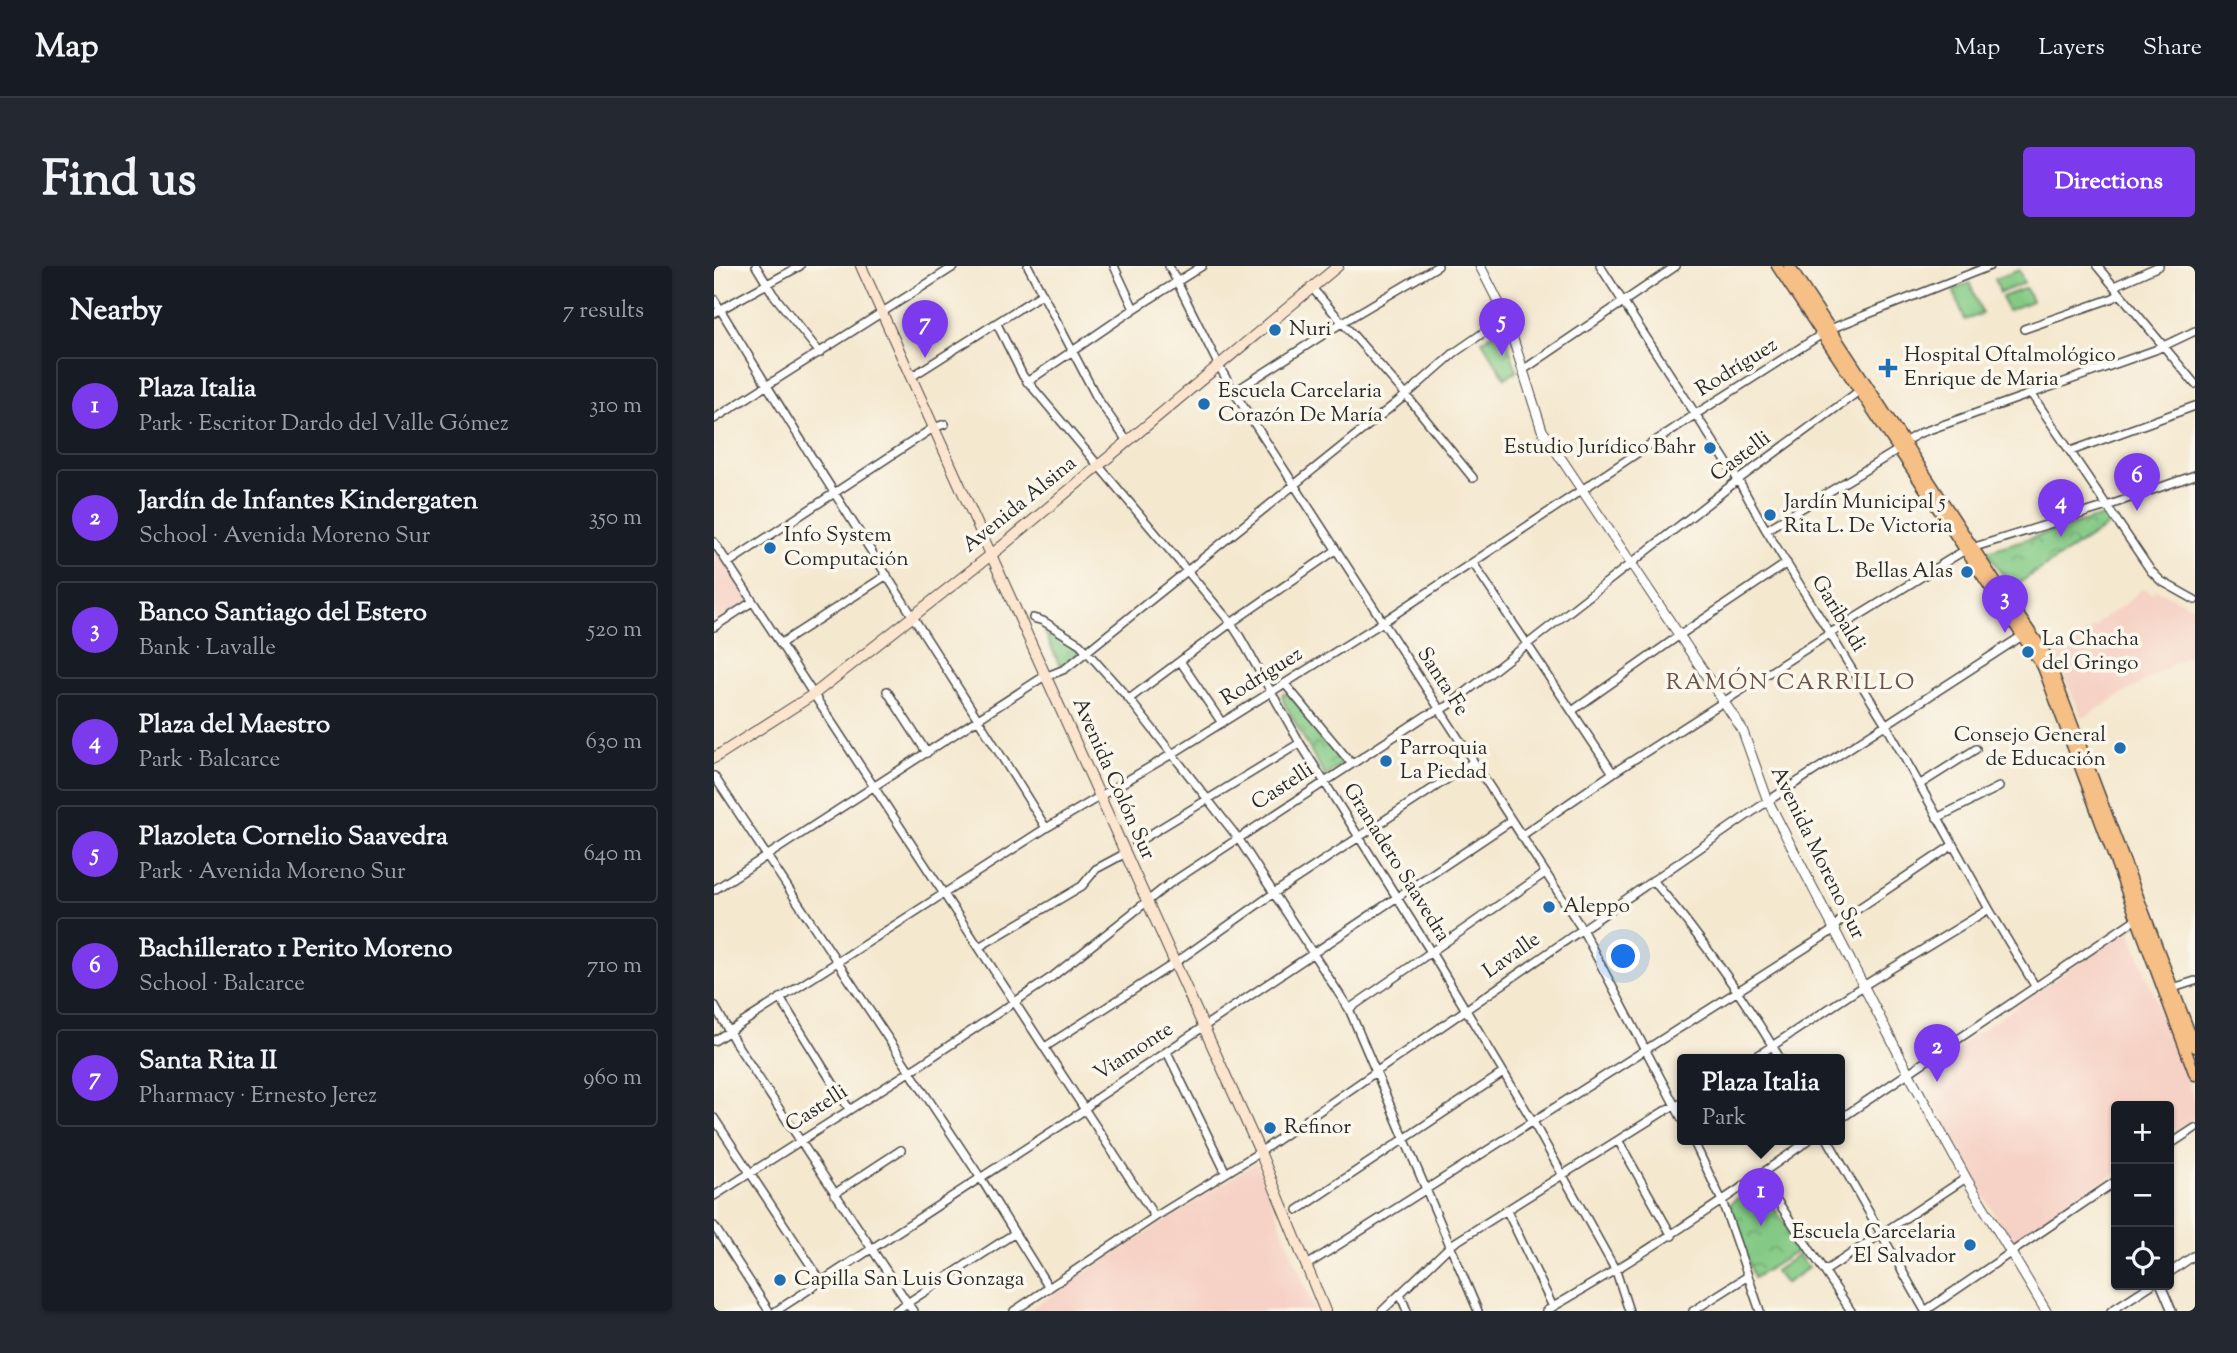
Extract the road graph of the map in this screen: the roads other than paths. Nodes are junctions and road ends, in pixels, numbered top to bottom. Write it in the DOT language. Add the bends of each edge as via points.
graph roads {
  1 [pos="756,266"];
  2 [pos="800,266"];
  3 [pos="861,266"];
  4 [pos="955,266"];
  5 [pos="1027,266"];
  6 [pos="1114,266"];
  7 [pos="1169,266"];
  8 [pos="1202,266"];
  9 [pos="1338,266"];
  10 [pos="1438,266"];
  11 [pos="1480,266"];
  12 [pos="1600,266"];
  13 [pos="1676,266"];
  14 [pos="1777,266"];
  15 [pos="1990,266"];
  16 [pos="2097,266"];
  17 [pos="2159,266"];
  18 [pos="1792,267"];
  19 [pos="1665,269"];
  20 [pos="1177,282"];
  21 [pos="767,284"];
  22 [pos="2114,286"];
  23 [pos="1312,288"];
  24 [pos="2120,293"];
  25 [pos="1042,294"];
  26 [pos="714,299"];
  27 [pos="1623,302"];
  28 [pos="1134,309"];
  29 [pos="717,311"];
  30 [pos="883,313"];
  31 [pos="1506,317"];
  32 [pos="1343,323"];
  33 [pos="997,324"];
  34 [pos="2024,329"];
  35 [pos="1826,331"];
  36 [pos="2195,331"];
  37 [pos="2164,346"];
  38 [pos="1072,351"];
  39 [pos="820,353"];
  40 [pos="1219,366"];
  41 [pos="1523,370"];
  42 [pos="911,377"];
  43 [pos="1027,382"];
  44 [pos="2195,384"];
  45 [pos="767,386"];
  46 [pos="1859,391"];
  47 [pos="1234,392"];
  48 [pos="2032,395"];
  49 [pos="1406,396"];
  50 [pos="2195,407"];
  51 [pos="1696,414"];
  52 [pos="714,419"];
  53 [pos="945,424"];
  54 [pos="933,428"];
  55 [pos="1127,441"];
  56 [pos="1901,446"];
  57 [pos="2071,451"];
  58 [pos="1097,466"];
  59 [pos="2195,475"];
  60 [pos="1472,478"];
  61 [pos="1738,480"];
  62 [pos="1294,485"];
  63 [pos="1582,490"];
  64 [pos="834,494"];
  65 [pos="2107,506"];
  66 [pos="1766,530"];
  67 [pos="714,542"];
  68 [pos="1969,548"];
  69 [pos="1336,550"];
  70 [pos="991,554"];
  71 [pos="727,563"];
  72 [pos="1472,563"];
  73 [pos="1787,563"];
  74 [pos="1632,564"];
  75 [pos="1187,571"];
  76 [pos="887,575"];
  77 [pos="2195,600"];
  78 [pos="752,602"];
  79 [pos="913,615"];
  80 [pos="1033,618"];
  81 [pos="1383,622"];
  82 [pos="1231,623"];
  83 [pos="714,627"];
  84 [pos="2026,633"];
  85 [pos="1829,634"];
  86 [pos="1680,635"];
  87 [pos="780,644"];
  88 [pos="1527,645"];
  89 [pos="1088,651"];
  90 [pos="1180,661"];
  91 [pos="1046,677"];
  92 [pos="1285,684"];
  93 [pos="887,691"];
  94 [pos="1273,692"];
  95 [pos="814,694"];
  96 [pos="1129,699"];
  97 [pos="1725,702"];
  98 [pos="1440,710"];
  99 [pos="1572,711"];
  100 [pos="980,720"];
  101 [pos="1222,723"];
  102 [pos="1885,723"];
  103 [pos="1300,743"];
  104 [pos="1976,749"];
  105 [pos="927,753"];
  106 [pos="1172,754"];
  107 [pos="714,758"];
  108 [pos="1473,762"];
  109 [pos="1351,763"];
  110 [pos="1613,773"];
  111 [pos="714,776"];
  112 [pos="1325,781"];
  113 [pos="1919,785"];
  114 [pos="874,786"];
  115 [pos="1999,788"];
  116 [pos="1101,795"];
  117 [pos="1208,799"];
  118 [pos="1768,801"];
  119 [pos="1937,818"];
  120 [pos="1511,821"];
  121 [pos="1046,828"];
  122 [pos="1521,836"];
  123 [pos="1238,838"];
  124 [pos="1359,838"];
  125 [pos="1136,843"];
  126 [pos="1952,845"];
  127 [pos="1126,853"];
  128 [pos="767,856"];
  129 [pos="1545,873"];
  130 [pos="1653,880"];
  131 [pos="714,890"];
  132 [pos="944,893"];
  133 [pos="1274,893"];
  134 [pos="1396,897"];
  135 [pos="1147,901"];
  136 [pos="1989,909"];
  137 [pos="2141,916"];
  138 [pos="1833,928"];
  139 [pos="1581,929"];
  140 [pos="979,947"];
  141 [pos="1431,952"];
  142 [pos="1312,953"];
  143 [pos="837,962"];
  144 [pos="1175,963"];
  145 [pos="2195,981"];
  146 [pos="1863,985"];
  147 [pos="2035,986"];
  148 [pos="2173,988"];
  149 [pos="1739,990"];
  150 [pos="780,998"];
  151 [pos="1015,1002"];
  152 [pos="714,1006"];
  153 [pos="1349,1009"];
  154 [pos="1465,1010"];
  155 [pos="1203,1027"];
  156 [pos="729,1031"];
  157 [pos="714,1041"];
  158 [pos="1773,1046"];
  159 [pos="1045,1047"];
  160 [pos="2195,1047"];
  161 [pos="1647,1049"];
  162 [pos="1167,1052"];
  163 [pos="1760,1054"];
  164 [pos="1778,1054"];
  165 [pos="909,1071"];
  166 [pos="1376,1071"];
  167 [pos="1503,1073"];
  168 [pos="1909,1074"];
  169 [pos="2195,1075"];
  170 [pos="1677,1102"];
  171 [pos="1677,1106"];
  172 [pos="1085,1108"];
  173 [pos="849,1109"];
  174 [pos="1845,1116"];
  175 [pos="714,1118"];
  176 [pos="1532,1120"];
  177 [pos="2195,1128"];
  178 [pos="1405,1138"];
  179 [pos="1618,1140"];
  180 [pos="800,1141"];
  181 [pos="2174,1142"];
  182 [pos="1695,1145"];
  183 [pos="1802,1145"];
  184 [pos="1831,1145"];
  185 [pos="901,1150"];
  186 [pos="1260,1152"];
  187 [pos="750,1173"];
  188 [pos="1226,1173"];
  189 [pos="1563,1175"];
  190 [pos="1760,1175"];
  191 [pos="980,1177"];
  192 [pos="1966,1178"];
  193 [pos="2111,1184"];
  194 [pos="1426,1189"];
  195 [pos="834,1194"];
  196 [pos="714,1196"];
  197 [pos="1722,1201"];
  198 [pos="1298,1210"];
  199 [pos="1507,1211"];
  200 [pos="1155,1217"];
  201 [pos="714,1226"];
  202 [pos="1015,1233"];
  203 [pos="1881,1234"];
  204 [pos="1672,1236"];
  205 [pos="1451,1245"];
  206 [pos="871,1250"];
  207 [pos="2010,1253"];
  208 [pos="2195,1255"];
  209 [pos="1307,1265"];
  210 [pos="2174,1270"];
  211 [pos="1616,1271"];
  212 [pos="1825,1271"];
  213 [pos="1748,1276"];
  214 [pos="821,1281"];
  215 [pos="1049,1288"];
  216 [pos="2143,1290"];
  217 [pos="2163,1290"];
  218 [pos="1400,1294"];
  219 [pos="907,1303"];
  220 [pos="1550,1309"];
  221 [pos="769,1311"];
  222 [pos="776,1311"];
  223 [pos="895,1311"];
  224 [pos="913,1311"];
  225 [pos="1014,1311"];
  226 [pos="1325,1311"];
  227 [pos="1381,1311"];
  228 [pos="1407,1311"];
  229 [pos="1478,1311"];
  230 [pos="1629,1311"];
  231 [pos="1693,1311"];
  232 [pos="1760,1311"];
  233 [pos="1851,1311"];
  234 [pos="1925,1311"];
  235 [pos="2046,1311"];
  236 [pos="2111,1311"];
  237 [pos="2172,1311"];
  1 -- 21 [label="street"];
  2 -- 21 [label="street"];
  3 -- 30 [label="main road, Avenida Colón Sur"];
  4 -- 30 [label="street"];
  5 -- 25 [label="street"];
  6 -- 28 [label="street"];
  7 -- 20 [label="street, Santa Fe"];
  8 -- 20 [label="street"];
  9 -- 23 [label="main road, Avenida Alsina"];
  10 -- 32 [label="street"];
  11 -- 31 [label="street, Avenida Moreno Sur"];
  12 -- 27 [label="street, Garibaldi"];
  13 -- 19 [label="street"];
  14 -- 35 [label="highway"];
  15 -- 35 [label="street, Rodríguez"];
  16 -- 22 [label="street"];
  17 -- 22 [label="street"];
  18 -- 35 [label="highway"];
  19 -- 27 [label="street"];
  20 -- 28 [label="street"];
  20 -- 40 [label="street, Santa Fe"];
  21 -- 29 [label="street"];
  21 -- 39 [label="street"];
  22 -- 24 [label="street"];
  23 -- 32 [label="street"];
  23 -- 40 [label="main road, Avenida Alsina"];
  24 -- 34 [label="street"];
  24 -- 37 [label="street"];
  25 -- 33 [label="street"];
  25 -- 38 [label="street"];
  26 -- 29 [label="street"];
  27 -- 41 [label="street"];
  27 -- 51 [label="street, Garibaldi"];
  28 -- 38 [label="street"];
  29 -- 45 [label="street"];
  30 -- 39 [label="street"];
  30 -- 42 [label="main road, Avenida Colón Sur"];
  31 -- 41 [label="street, Avenida Moreno Sur"];
  31 -- 49 [label="street" via="1454,353"];
  32 -- 47 [label="street"];
  32 -- 49 [label="street"];
  33 -- 42 [label="street"];
  33 -- 43 [label="street, Granadero Saavedra"];
  35 -- 46 [label="highway"];
  35 -- 51 [label="street, Rodríguez"];
  35 -- 56 [label="highway"];
  36 -- 37 [label="street"];
  37 -- 44 [label="street"];
  37 -- 48 [label="street"];
  38 -- 43 [label="street"];
  38 -- 55 [label="street"];
  39 -- 45 [label="street"];
  40 -- 47 [label="street, Santa Fe"];
  40 -- 55 [label="main road, Avenida Alsina"];
  41 -- 63 [label="street, Avenida Moreno Sur" via="1542,430"];
  42 -- 54 [label="main road, Avenida Colón Sur"];
  43 -- 58 [label="street, Granadero Saavedra"];
  45 -- 52 [label="street"];
  45 -- 64 [label="street"];
  46 -- 56 [label="highway"];
  46 -- 61 [label="street, Castelli"];
  47 -- 62 [label="street, Santa Fe"];
  48 -- 56 [label="street" via="1920,433"];
  48 -- 57 [label="street"];
  49 -- 60 [label="street"];
  49 -- 62 [label="street"];
  50 -- 57 [label="street"];
  51 -- 61 [label="street, Garibaldi"];
  51 -- 63 [label="street, Rodríguez"];
  53 -- 54 [label="street"];
  54 -- 64 [label="street"];
  54 -- 70 [label="main road, Avenida Colón Sur"];
  55 -- 58 [label="main road, Avenida Alsina"];
  56 -- 66 [label="street"];
  56 -- 68 [label="highway"];
  57 -- 65 [label="street"];
  58 -- 70 [label="main road, Avenida Alsina"];
  58 -- 75 [label="street, Granadero Saavedra"];
  59 -- 65 [label="street"];
  61 -- 66 [label="street, Garibaldi"];
  61 -- 74 [label="street, Castelli"];
  62 -- 69 [label="street, Santa Fe"];
  62 -- 75 [label="street"];
  63 -- 72 [label="street, Rodríguez"];
  63 -- 74 [label="street, Avenida Moreno Sur"];
  64 -- 71 [label="street"];
  64 -- 76 [label="street"];
  65 -- 68 [label="street"];
  65 -- 77 [label="street" via="2155,576"];
  66 -- 73 [label="street, Garibaldi"];
  67 -- 71 [label="street"];
  68 -- 84 [label="highway"];
  68 -- 85 [label="street"];
  69 -- 81 [label="street, Santa Fe"];
  69 -- 82 [label="street"];
  70 -- 79 [label="main road, Avenida Alsina"];
  70 -- 91 [label="main road, Avenida Colón Sur"];
  71 -- 78 [label="street"];
  72 -- 81 [label="street, Rodríguez"];
  72 -- 88 [label="street"];
  73 -- 85 [label="street, Garibaldi"];
  73 -- 86 [label="street"];
  74 -- 86 [label="street, Avenida Moreno Sur"];
  74 -- 88 [label="street, Castelli"];
  75 -- 82 [label="street, Granadero Saavedra"];
  75 -- 89 [label="street"];
  76 -- 79 [label="street"];
  76 -- 87 [label="street"];
  78 -- 83 [label="street"];
  78 -- 87 [label="street"];
  79 -- 95 [label="main road, Avenida Alsina"];
  79 -- 100 [label="street"];
  80 -- 89 [label="street"];
  81 -- 92 [label="street, Rodríguez"];
  81 -- 98 [label="street, Santa Fe"];
  82 -- 90 [label="street"];
  82 -- 94 [label="street, Granadero Saavedra"];
  84 -- 102 [label="street, Lavalle"];
  84 -- 137 [label="highway" via="2052,666"];
  85 -- 97 [label="street"];
  85 -- 102 [label="street, Garibaldi"];
  86 -- 97 [label="street, Avenida Moreno Sur"];
  86 -- 99 [label="street"];
  87 -- 95 [label="street"];
  88 -- 98 [label="street, Castelli"];
  88 -- 99 [label="street"];
  89 -- 91 [label="street"];
  89 -- 96 [label="street"];
  90 -- 96 [label="street"];
  90 -- 101 [label="street"];
  91 -- 100 [label="street"];
  91 -- 116 [label="main road, Avenida Colón Sur"];
  92 -- 94 [label="street, Rodríguez"];
  92 -- 109 [label="street, Granadero Saavedra"];
  93 -- 105 [label="street"];
  94 -- 101 [label="street, Rodríguez"];
  94 -- 103 [label="street, Granadero Saavedra"];
  95 -- 107 [label="main road, Avenida Alsina"];
  95 -- 114 [label="street"];
  96 -- 106 [label="street"];
  97 -- 110 [label="street"];
  97 -- 118 [label="street, Avenida Moreno Sur" via="1746,736"];
  98 -- 108 [label="street, Santa Fe"];
  98 -- 109 [label="street, Castelli"];
  99 -- 110 [label="street"];
  100 -- 105 [label="street"];
  100 -- 121 [label="street"];
  101 -- 106 [label="street, Rodríguez"];
  102 -- 113 [label="street, Garibaldi"];
  102 -- 118 [label="street, Lavalle"];
  103 -- 112 [label="street, Granadero Saavedra"];
  103 -- 117 [label="street"];
  104 -- 113 [label="street"];
  105 -- 114 [label="street"];
  106 -- 116 [label="street, Rodríguez"];
  106 -- 117 [label="street"];
  108 -- 120 [label="street, Santa Fe"];
  108 -- 124 [label="street"];
  109 -- 112 [label="street, Castelli"];
  110 -- 122 [label="street"];
  111 -- 128 [label="street"];
  112 -- 123 [label="street, Castelli"];
  112 -- 124 [label="street, Granadero Saavedra"];
  113 -- 119 [label="street, Garibaldi"];
  114 -- 128 [label="street"];
  114 -- 132 [label="street"];
  115 -- 119 [label="street"];
  116 -- 121 [label="street, Rodríguez"];
  116 -- 127 [label="main road, Avenida Colón Sur"];
  117 -- 123 [label="street"];
  117 -- 125 [label="street"];
  118 -- 130 [label="street, Lavalle"];
  118 -- 138 [label="street, Avenida Moreno Sur"];
  119 -- 126 [label="street, Garibaldi"];
  120 -- 122 [label="street, Santa Fe"];
  120 -- 134 [label="street, Viamonte"];
  121 -- 132 [label="street, Rodríguez"];
  122 -- 129 [label="street, Santa Fe"];
  123 -- 133 [label="street"];
  123 -- 135 [label="street, Castelli"];
  124 -- 133 [label="street"];
  124 -- 134 [label="street, Granadero Saavedra"];
  126 -- 136 [label="street, Garibaldi"];
  126 -- 138 [label="street"];
  127 -- 135 [label="main road, Avenida Colón Sur"];
  127 -- 140 [label="street" via="1096,869 1082,886"];
  128 -- 131 [label="street"];
  128 -- 143 [label="street"];
  129 -- 139 [label="street, Santa Fe"];
  129 -- 141 [label="street"];
  130 -- 139 [label="street, Lavalle"];
  130 -- 149 [label="street"];
  132 -- 140 [label="street"];
  132 -- 143 [label="street, Rodríguez"];
  133 -- 142 [label="street"];
  133 -- 144 [label="street"];
  134 -- 141 [label="street, Granadero Saavedra"];
  134 -- 142 [label="street, Viamonte"];
  135 -- 144 [label="main road, Avenida Colón Sur"];
  135 -- 151 [label="street, Castelli"];
  136 -- 146 [label="street"];
  136 -- 147 [label="street, Garibaldi"];
  137 -- 147 [label="street"];
  137 -- 148 [label="highway"];
  137 -- 169 [label="highway"];
  138 -- 146 [label="street, Avenida Moreno Sur"];
  138 -- 149 [label="street"];
  139 -- 154 [label="street, Lavalle"];
  139 -- 161 [label="street, Santa Fe"];
  140 -- 151 [label="street"];
  141 -- 153 [label="street"];
  141 -- 154 [label="street, Granadero Saavedra"];
  142 -- 153 [label="street"];
  142 -- 155 [label="street, Viamonte"];
  143 -- 150 [label="street, Rodríguez"];
  143 -- 165 [label="street"];
  144 -- 155 [label="main road, Avenida Colón Sur"];
  144 -- 159 [label="street"];
  145 -- 148 [label="street"];
  146 -- 158 [label="street"];
  146 -- 168 [label="street, Avenida Moreno Sur"];
  147 -- 168 [label="street"];
  148 -- 160 [label="highway"];
  149 -- 158 [label="street"];
  149 -- 161 [label="street"];
  150 -- 156 [label="street, Rodríguez"];
  150 -- 173 [label="street"];
  151 -- 159 [label="street"];
  151 -- 165 [label="street, Castelli"];
  152 -- 156 [label="street"];
  153 -- 166 [label="street"];
  154 -- 166 [label="street, Lavalle"];
  154 -- 167 [label="street, Granadero Saavedra"];
  155 -- 162 [label="street, Viamonte"];
  155 -- 186 [label="main road, Avenida Colón Sur"];
  156 -- 157 [label="street, Rodríguez"];
  156 -- 180 [label="street"];
  158 -- 163 [label="street"];
  158 -- 164 [label="street"];
  159 -- 172 [label="street"];
  161 -- 170 [label="street, Santa Fe"];
  161 -- 176 [label="street"];
  162 -- 172 [label="street, Viamonte"];
  162 -- 188 [label="street"];
  165 -- 173 [label="street, Castelli"];
  165 -- 191 [label="street"];
  166 -- 178 [label="street"];
  166 -- 186 [label="street, Lavalle"];
  167 -- 176 [label="street, Granadero Saavedra"];
  167 -- 178 [label="street"];
  168 -- 174 [label="street"];
  168 -- 192 [label="street, Avenida Moreno Sur"];
  171 -- 179 [label="street"];
  172 -- 191 [label="street, Viamonte"];
  172 -- 200 [label="street"];
  173 -- 180 [label="street, Castelli"];
  175 -- 187 [label="street"];
  176 -- 189 [label="street, Granadero Saavedra"];
  176 -- 194 [label="street"];
  177 -- 181 [label="street"];
  178 -- 194 [label="street"];
  178 -- 198 [label="street"];
  179 -- 189 [label="street"];
  179 -- 204 [label="street"];
  180 -- 187 [label="street, Castelli"];
  180 -- 195 [label="street"];
  182 -- 197 [label="street"];
  183 -- 190 [label="street"];
  184 -- 203 [label="street"];
  185 -- 195 [label="street"];
  186 -- 188 [label="street, Lavalle"];
  186 -- 209 [label="main road, Avenida Colón Sur"];
  187 -- 196 [label="street, Castelli"];
  187 -- 214 [label="street"];
  188 -- 200 [label="street, Lavalle"];
  189 -- 199 [label="street"];
  189 -- 211 [label="street, Granadero Saavedra"];
  190 -- 197 [label="street"];
  190 -- 212 [label="street"];
  191 -- 202 [label="street"];
  191 -- 206 [label="street, Viamonte"];
  192 -- 203 [label="street"];
  192 -- 207 [label="street, Avenida Moreno Sur"];
  193 -- 207 [label="street"];
  194 -- 205 [label="street"];
  194 -- 209 [label="street"];
  195 -- 206 [label="street"];
  197 -- 204 [label="street"];
  197 -- 213 [label="street"];
  199 -- 205 [label="street"];
  199 -- 220 [label="street"];
  200 -- 215 [label="street, Lavalle"];
  201 -- 221 [label="street"];
  202 -- 215 [label="street"];
  202 -- 219 [label="street"];
  203 -- 212 [label="street"];
  203 -- 234 [label="street"];
  204 -- 211 [label="street"];
  205 -- 218 [label="street"];
  205 -- 229 [label="street"];
  206 -- 214 [label="street, Viamonte"];
  206 -- 219 [label="street"];
  207 -- 234 [label="street"];
  207 -- 235 [label="street, Avenida Moreno Sur"];
  208 -- 210 [label="street"];
  209 -- 226 [label="main road, Avenida Colón Sur"];
  211 -- 220 [label="street"];
  211 -- 230 [label="street, Granadero Saavedra"];
  212 -- 233 [label="street"];
  213 -- 231 [label="street"];
  213 -- 232 [label="street"];
  214 -- 222 [label="street, Viamonte"];
  215 -- 225 [label="street, Lavalle"];
  216 -- 236 [label="street"];
  217 -- 237 [label="street"];
  218 -- 227 [label="street"];
  218 -- 228 [label="street"];
  219 -- 223 [label="street"];
  219 -- 224 [label="street"];
}
